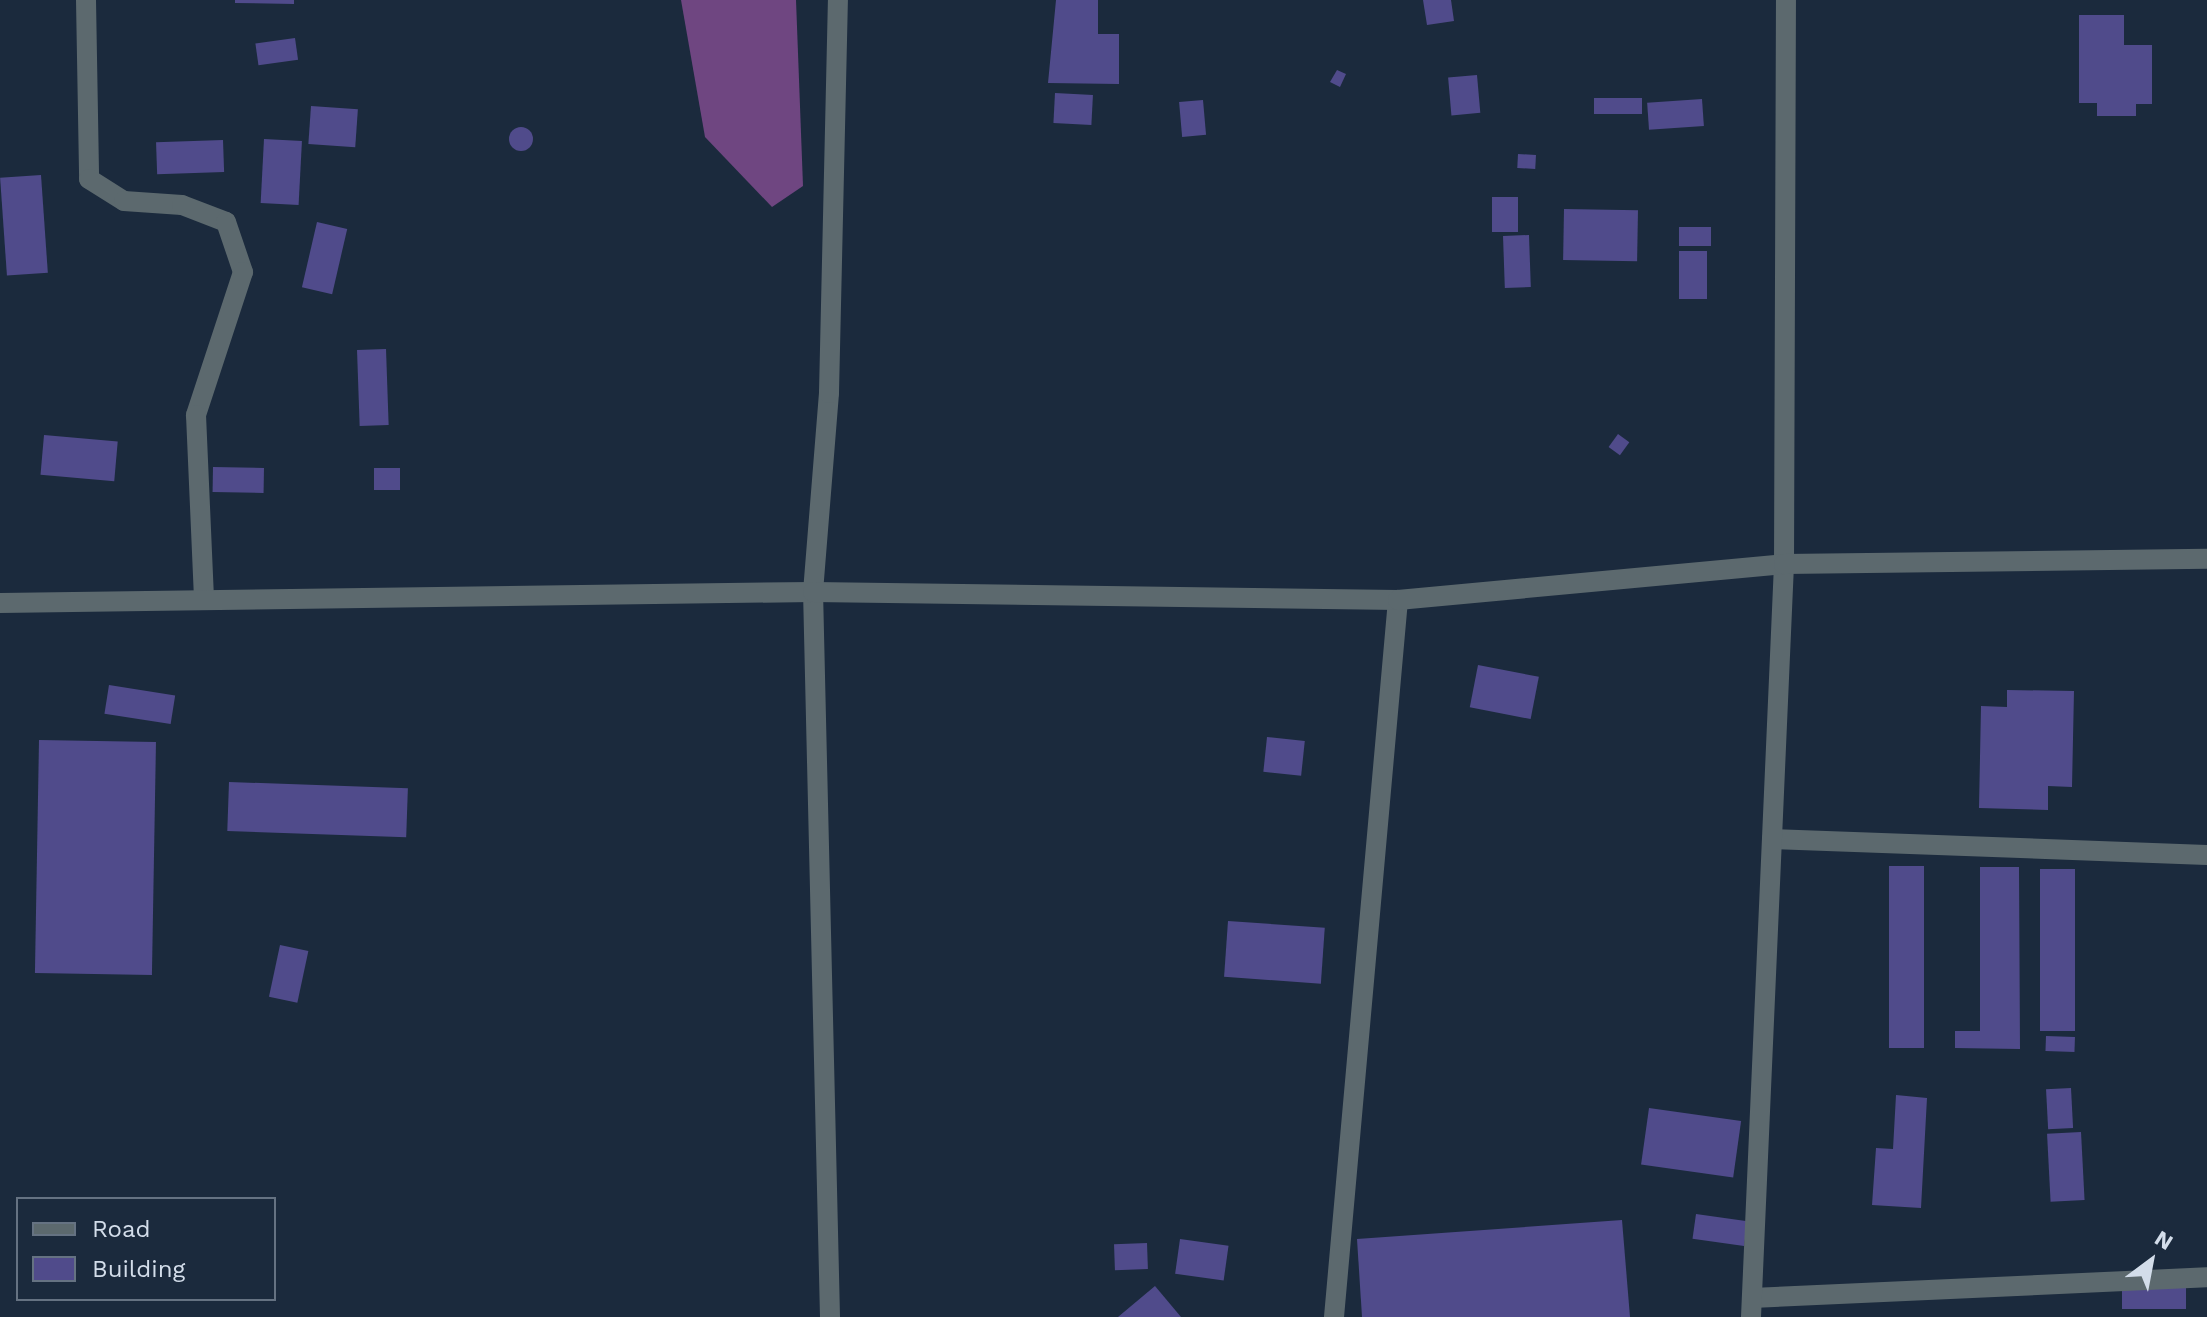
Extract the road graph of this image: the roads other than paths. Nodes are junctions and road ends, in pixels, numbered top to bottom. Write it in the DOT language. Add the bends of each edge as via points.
graph roads {
  1 [pos="86,0"];
  2 [pos="838,0"];
  3 [pos="1786,0"];
  4 [pos="2207,559"];
  5 [pos="1784,564"];
  6 [pos="813,592"];
  7 [pos="204,600"];
  8 [pos="1398,600"];
  9 [pos="0,603"];
  10 [pos="1772,839"];
  11 [pos="2207,855"];
  12 [pos="2207,1277"];
  13 [pos="1752,1308"];
  14 [pos="830,1317"];
  15 [pos="1334,1317"];
  1 -- 7 [label="street" via="89,179 124,201 182,205 226,222 243,272 196,415"];
  2 -- 6 [label="street" via="829,393"];
  3 -- 5 [label="street"];
  4 -- 5 [label="street"];
  5 -- 8 [label="street"];
  5 -- 10 [label="street"];
  6 -- 7 [label="street"];
  6 -- 8 [label="street"];
  6 -- 14 [label="street"];
  7 -- 9 [label="street"];
  8 -- 15 [label="street"];
  10 -- 11 [label="street"];
  10 -- 13 [label="street"];
  12 -- 13 [label="street"];
}
